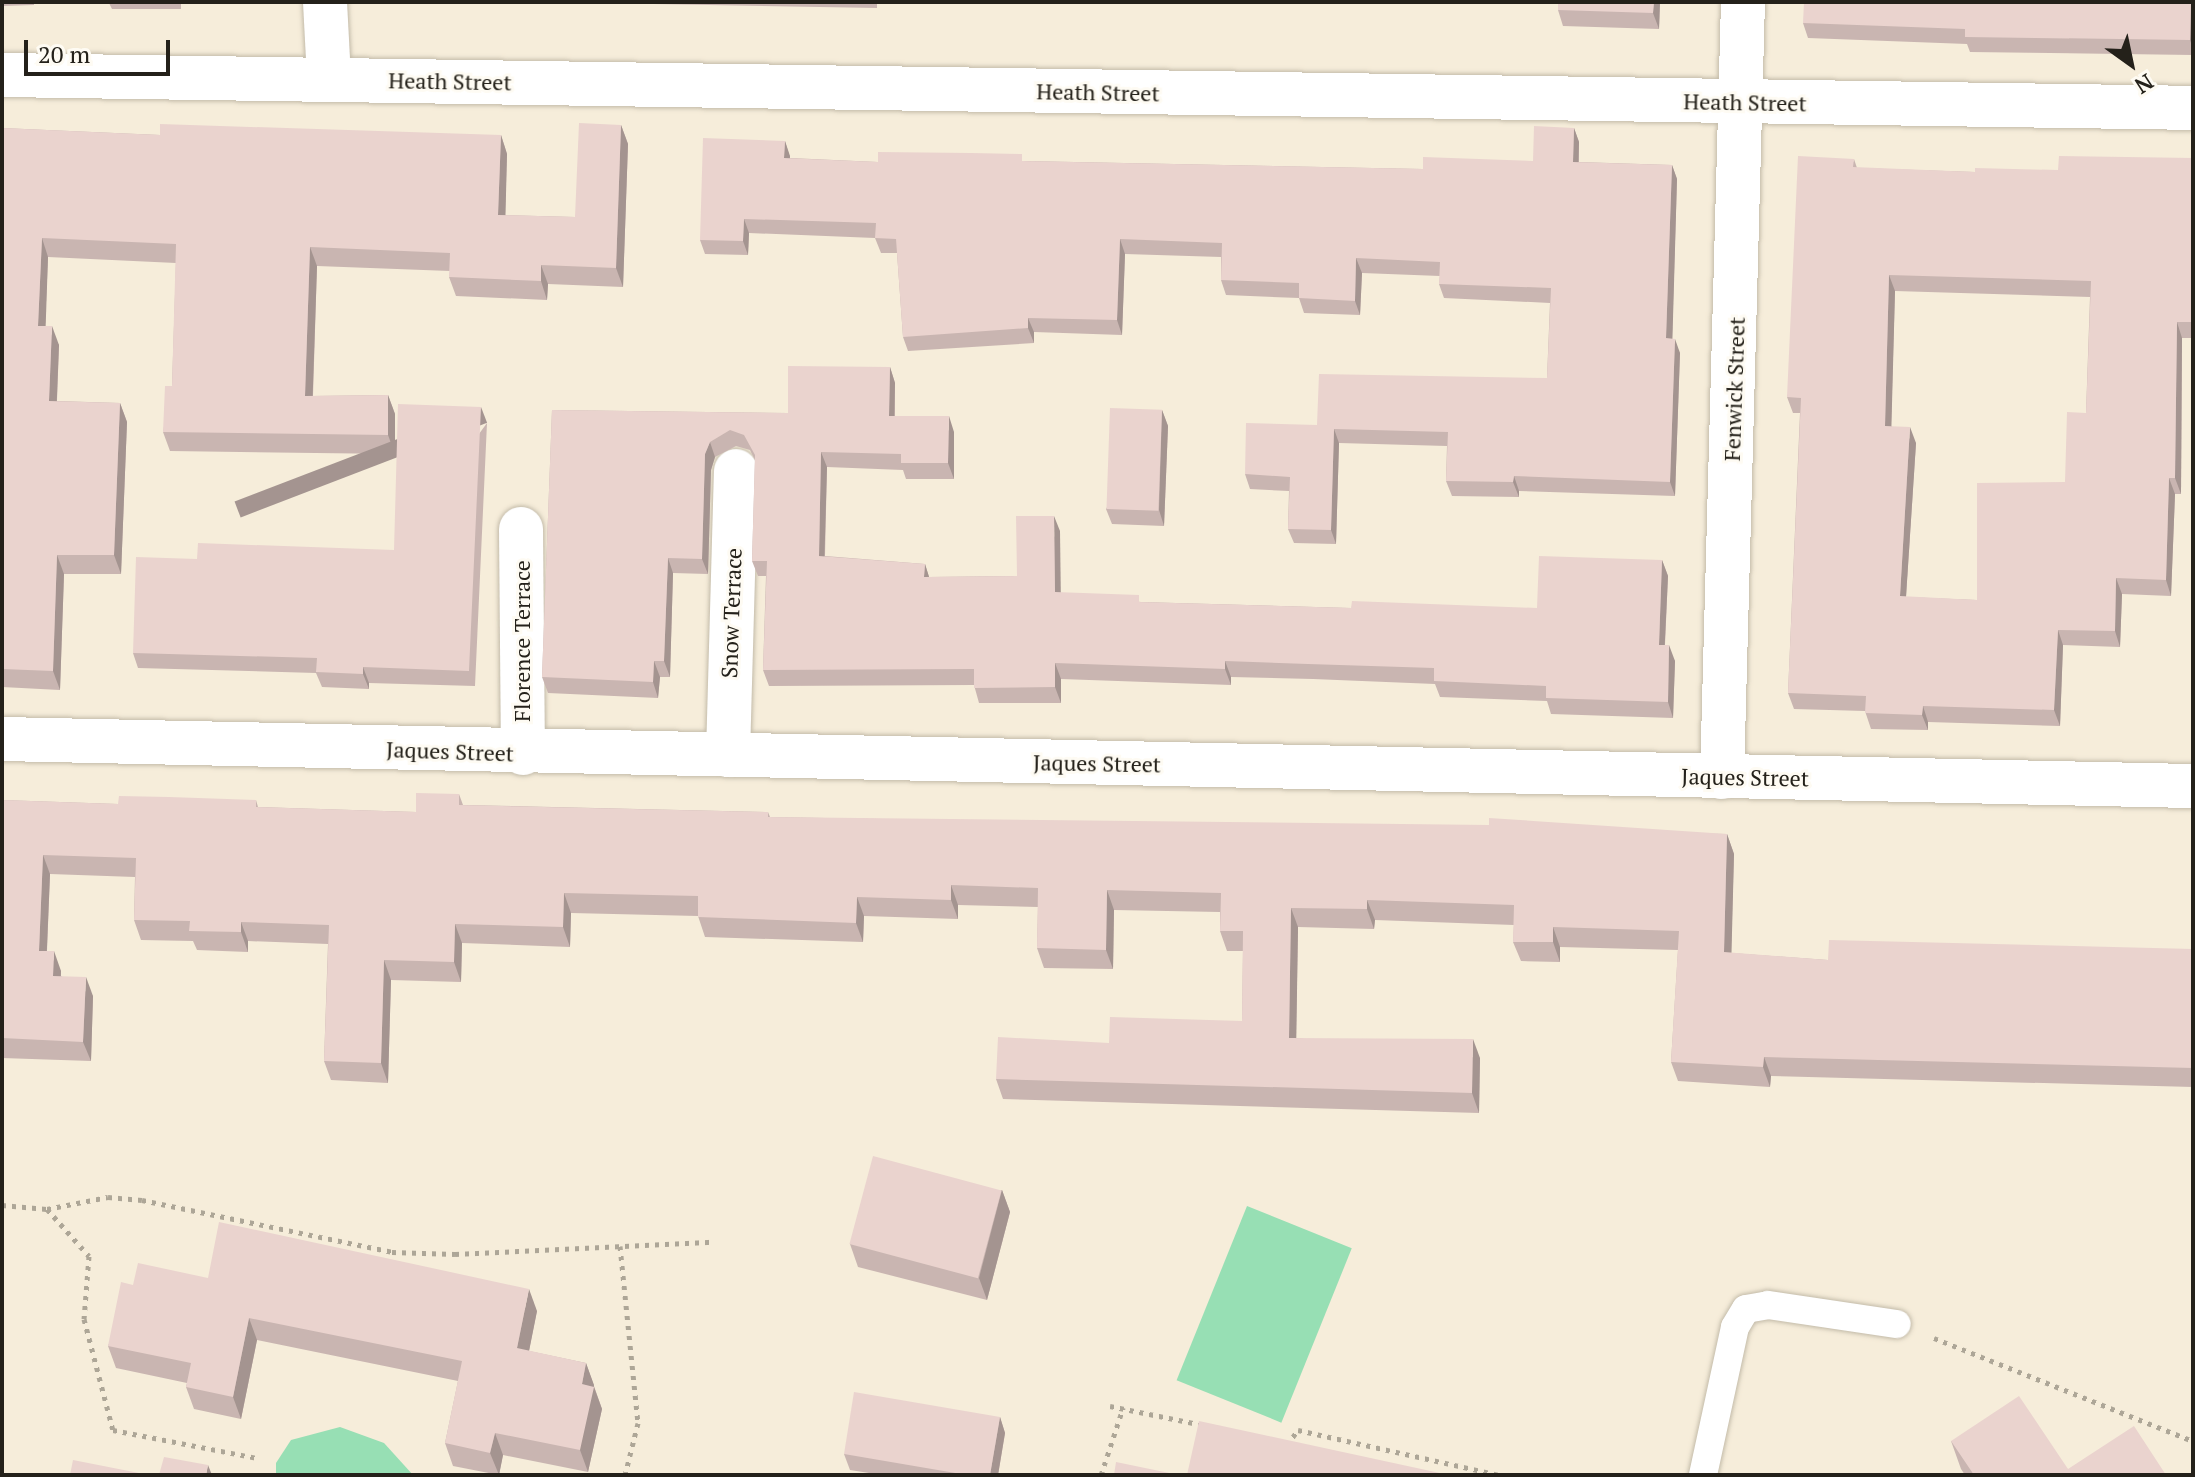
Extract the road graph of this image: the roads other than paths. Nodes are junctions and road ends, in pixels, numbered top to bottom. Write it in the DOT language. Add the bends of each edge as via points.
graph roads {
  1 [pos="325,2"];
  2 [pos="1743,2"];
  3 [pos="2,75"];
  4 [pos="329,79"];
  5 [pos="1741,103"];
  6 [pos="2193,108"];
  7 [pos="736,471"];
  8 [pos="521,529"];
  9 [pos="2,739"];
  10 [pos="523,753"];
  11 [pos="728,755"];
  12 [pos="1722,777"];
  13 [pos="2193,786"];
  14 [pos="1897,1324"];
  15 [pos="1703,1475"];
  1 -- 4 [label="street"];
  2 -- 5 [label="street, Fenwick Street"];
  3 -- 4 [label="street, Heath Street"];
  4 -- 5 [label="street, Heath Street"];
  5 -- 6 [label="street, Heath Street"];
  5 -- 12 [label="street, Fenwick Street"];
  7 -- 11 [label="street, Snow Terrace"];
  8 -- 10 [label="street, Florence Terrace"];
  9 -- 10 [label="street, Jaques Street"];
  10 -- 11 [label="street, Jaques Street"];
  11 -- 12 [label="street, Jaques Street"];
  12 -- 13 [label="street, Jaques Street"];
  14 -- 15 [label="lane" via="1768,1305 1746,1309 1735,1327"];
}
